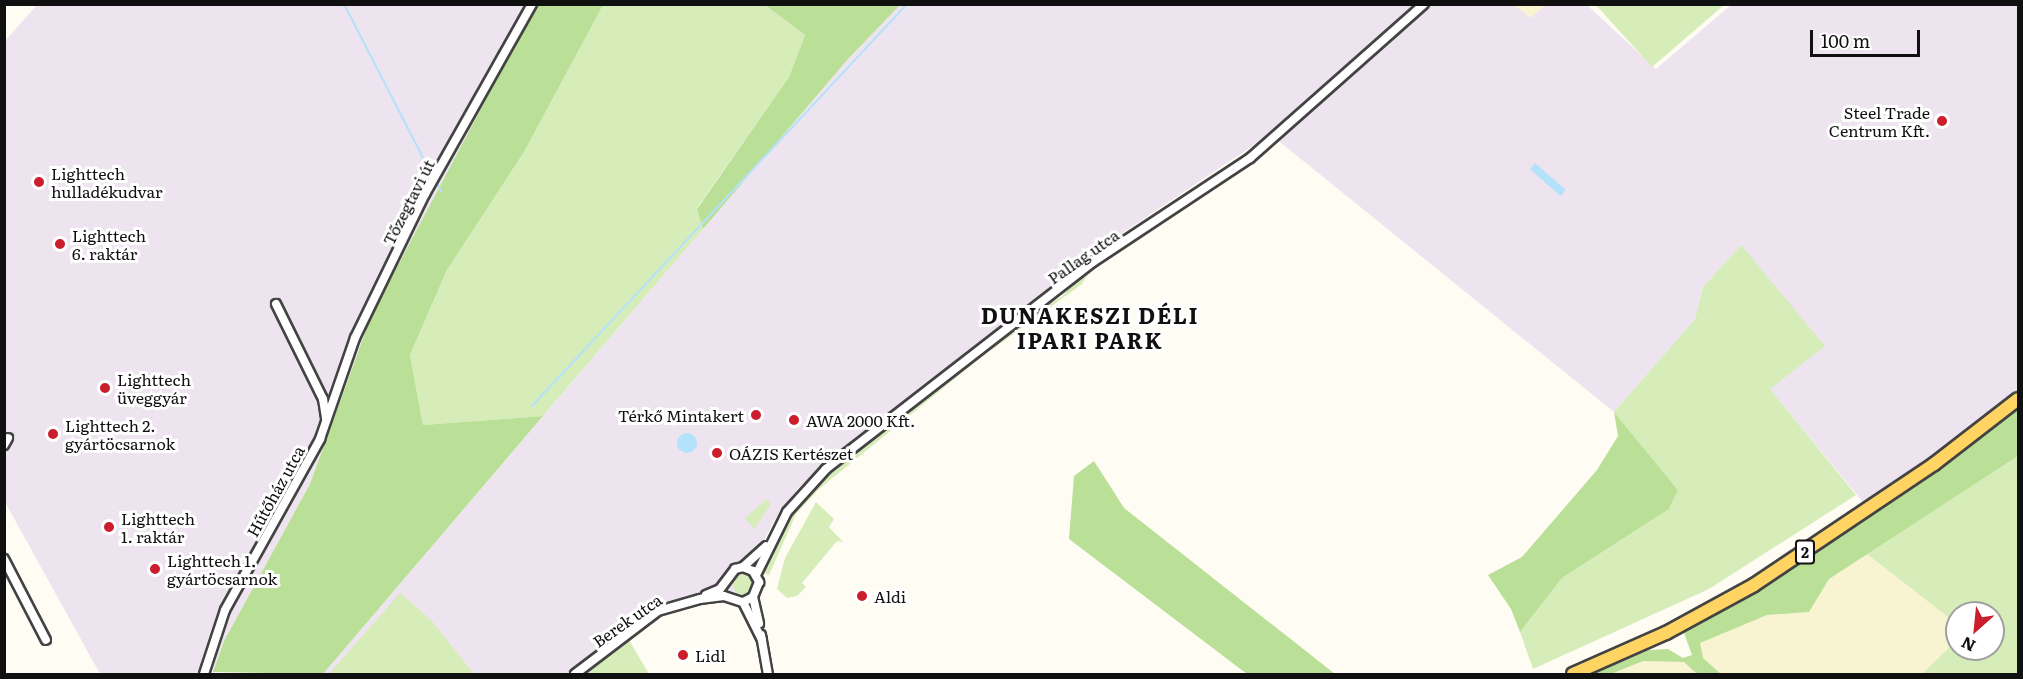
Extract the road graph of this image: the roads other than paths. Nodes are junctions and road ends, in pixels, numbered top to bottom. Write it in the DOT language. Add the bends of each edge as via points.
graph roads {
  1 [pos="532,4"];
  2 [pos="1424,4"];
  3 [pos="276,304"];
  4 [pos="2019,399"];
  5 [pos="327,420"];
  6 [pos="770,542"];
  7 [pos="4,559"];
  8 [pos="743,567"];
  9 [pos="756,575"];
  10 [pos="728,579"];
  11 [pos="753,597"];
  12 [pos="700,598"];
  13 [pos="739,600"];
  14 [pos="46,640"];
  15 [pos="762,640"];
  16 [pos="204,675"];
  17 [pos="575,675"];
  18 [pos="768,675"];
  19 [pos="1573,675"];
  1 -- 5 [label="street, Tőzegtavi út" via="425,194 355,338"];
  2 -- 6 [label="street, Pallag utca" via="1250,158 1093,262 826,470 787,512"];
  3 -- 5 [label="street" via="323,399"];
  4 -- 19 [label="main road, 2" via="1915,477 1754,585 1666,633"];
  5 -- 16 [label="street, Hűtőház utca" via="225,610"];
  6 -- 8 [label="street, Pallag utca"];
  6 -- 9 [label="street, Pallag utca"];
  7 -- 14 [label="street"];
  8 -- 9 [label="street"];
  8 -- 10 [label="street" via="735,569"];
  9 -- 11 [label="street" via="759,588"];
  10 -- 12 [label="street, Berek utca" via="720,589"];
  10 -- 13 [label="street"];
  11 -- 13 [label="street"];
  11 -- 15 [label="street"];
  12 -- 13 [label="street, Berek utca"];
  12 -- 17 [label="street, Berek utca" via="658,611"];
  13 -- 15 [label="street"];
  15 -- 18 [label="street"];
}
